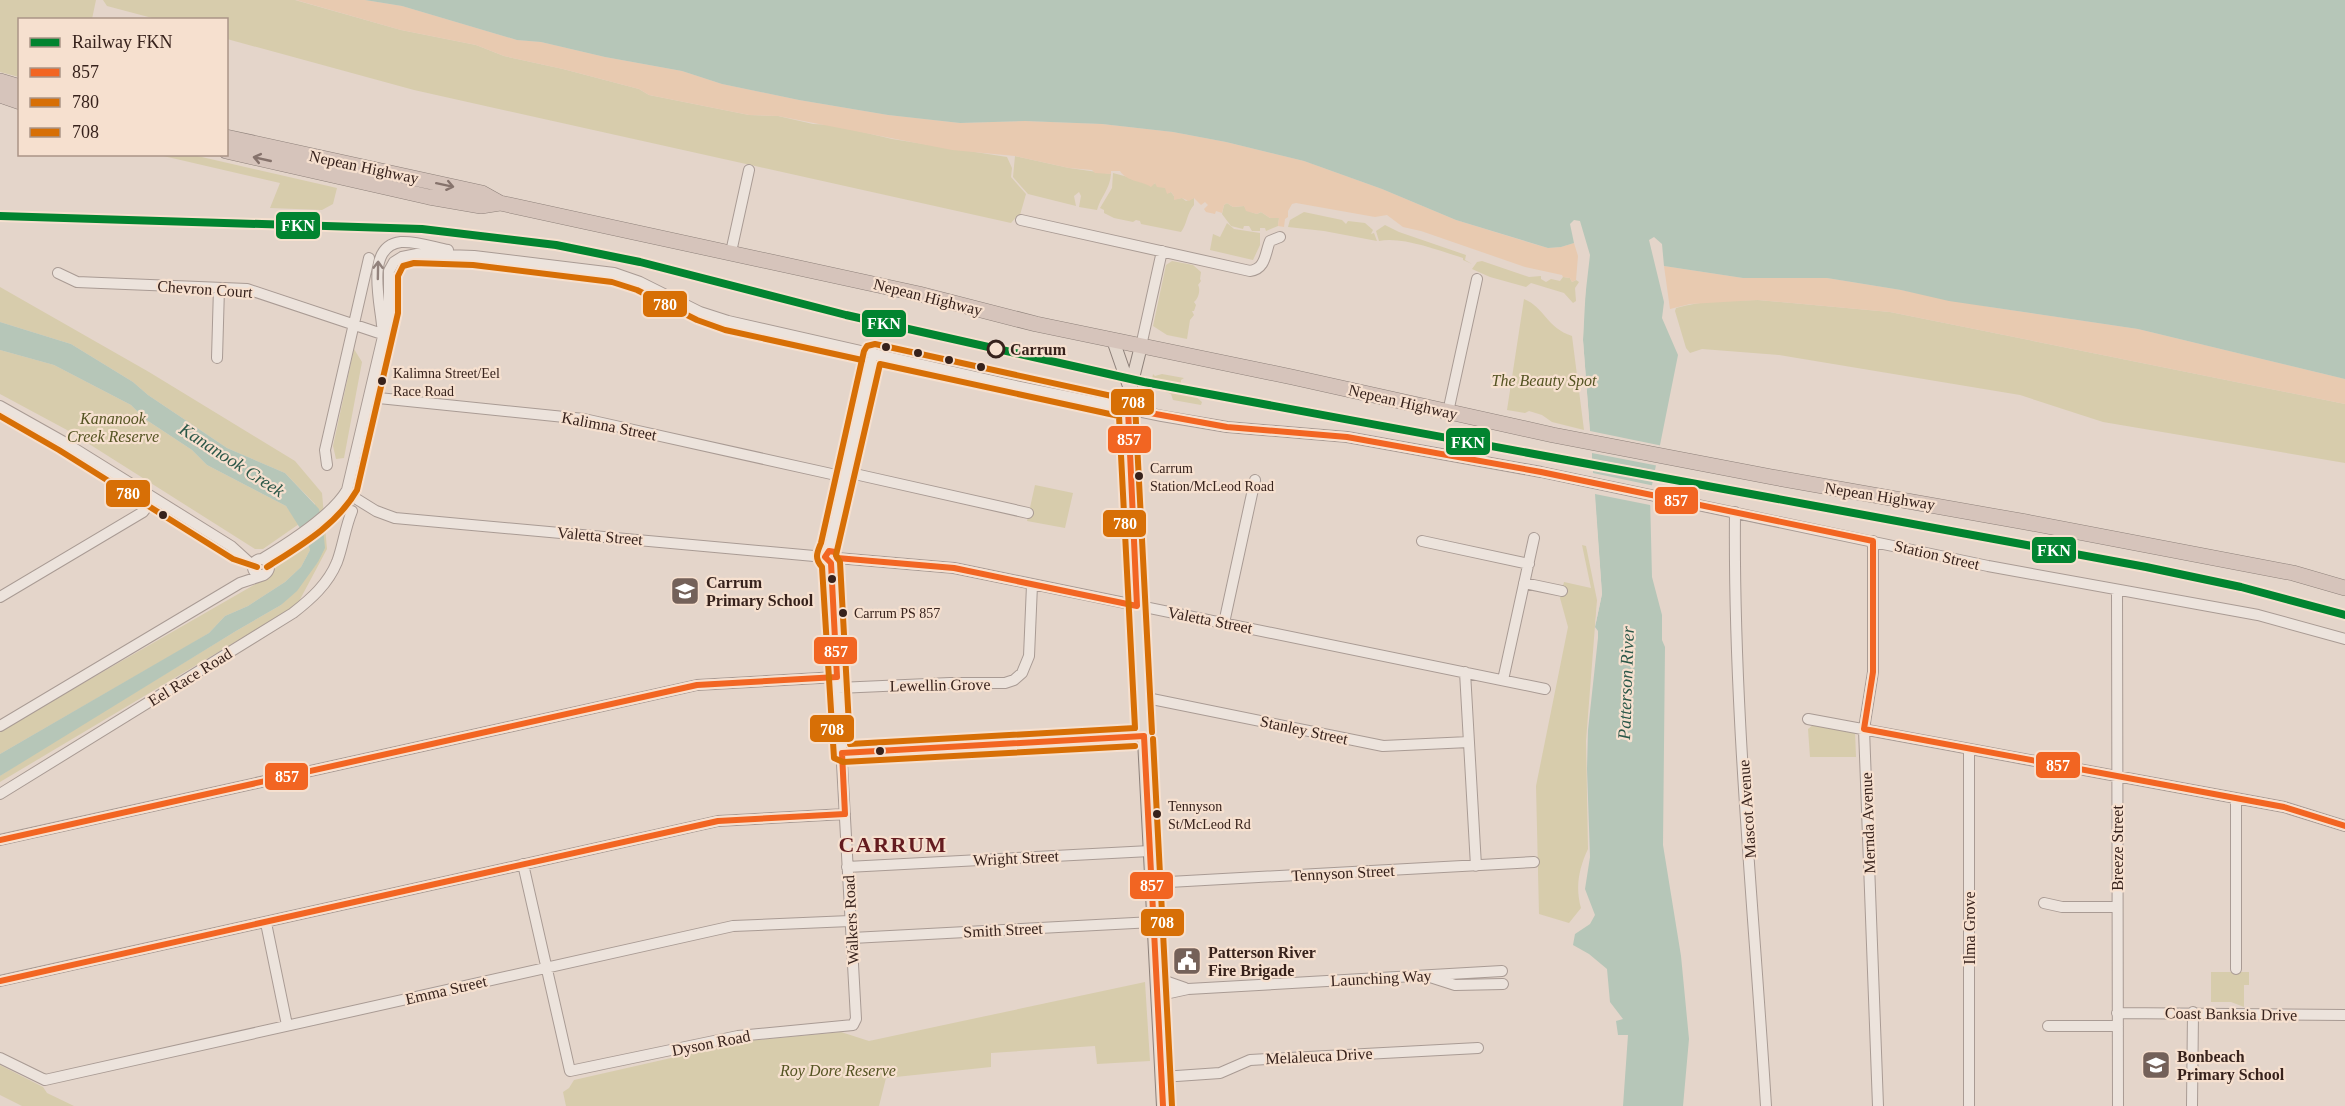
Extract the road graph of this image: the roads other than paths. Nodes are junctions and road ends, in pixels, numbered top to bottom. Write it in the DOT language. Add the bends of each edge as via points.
graph roads {
  1 [pos="0,81"];
  2 [pos="18,86"];
  3 [pos="0,95"];
  4 [pos="18,101"];
  5 [pos="228,138"];
  6 [pos="228,151"];
  7 [pos="749,170"];
  8 [pos="387,180"];
  9 [pos="1021,220"];
  10 [pos="1280,237"];
  11 [pos="1162,251"];
  12 [pos="731,252"];
  13 [pos="474,256"];
  14 [pos="369,258"];
  15 [pos="58,273"];
  16 [pos="1477,279"];
  17 [pos="219,288"];
  18 [pos="354,324"];
  19 [pos="382,334"];
  20 [pos="1113,340"];
  21 [pos="1141,346"];
  22 [pos="873,353"];
  23 [pos="216,358"];
  24 [pos="1130,390"];
  25 [pos="369,397"];
  26 [pos="0,406"];
  27 [pos="1128,409"];
  28 [pos="1448,412"];
  29 [pos="327,465"];
  30 [pos="846,475"];
  31 [pos="1256,480"];
  32 [pos="351,494"];
  33 [pos="154,498"];
  34 [pos="333,510"];
  35 [pos="352,511"];
  36 [pos="375,511"];
  37 [pos="1735,512"];
  38 [pos="1028,513"];
  39 [pos="345,529"];
  40 [pos="1534,538"];
  41 [pos="1422,541"];
  42 [pos="1873,541"];
  43 [pos="283,547"];
  44 [pos="831,557"];
  45 [pos="257,563"];
  46 [pos="1528,564"];
  47 [pos="266,573"];
  48 [pos="240,583"];
  49 [pos="1524,583"];
  50 [pos="2344,584"];
  51 [pos="1032,585"];
  52 [pos="2117,590"];
  53 [pos="1562,591"];
  54 [pos="0,597"];
  55 [pos="1137,606"];
  56 [pos="1224,623"];
  57 [pos="2345,639"];
  58 [pos="1465,672"];
  59 [pos="1503,680"];
  60 [pos="837,683"];
  61 [pos="1545,689"];
  62 [pos="1142,697"];
  63 [pos="1808,719"];
  64 [pos="0,726"];
  65 [pos="1864,729"];
  66 [pos="1144,736"];
  67 [pos="1469,742"];
  68 [pos="1969,750"];
  69 [pos="842,753"];
  70 [pos="2117,777"];
  71 [pos="0,794"];
  72 [pos="2236,799"];
  73 [pos="845,814"];
  74 [pos="2345,826"];
  75 [pos="0,840"];
  76 [pos="1150,851"];
  77 [pos="1534,862"];
  78 [pos="523,864"];
  79 [pos="1476,866"];
  80 [pos="848,867"];
  81 [pos="1151,884"];
  82 [pos="2044,903"];
  83 [pos="2117,907"];
  84 [pos="850,921"];
  85 [pos="1153,922"];
  86 [pos="266,923"];
  87 [pos="852,938"];
  88 [pos="546,968"];
  89 [pos="2236,969"];
  90 [pos="1503,971"];
  91 [pos="1421,976"];
  92 [pos="0,981"];
  93 [pos="1156,981"];
  94 [pos="1503,984"];
  95 [pos="1188,989"];
  96 [pos="1158,1000"];
  97 [pos="2193,1012"];
  98 [pos="2117,1013"];
  99 [pos="2345,1015"];
  100 [pos="287,1025"];
  101 [pos="853,1025"];
  102 [pos="2048,1026"];
  103 [pos="2118,1026"];
  104 [pos="1478,1048"];
  105 [pos="0,1058"];
  106 [pos="1162,1077"];
  107 [pos="1163,1106"];
  108 [pos="1766,1106"];
  109 [pos="1878,1106"];
  110 [pos="1969,1106"];
  111 [pos="2118,1106"];
  112 [pos="2192,1106"];
  1 -- 2 [label="highway"];
  3 -- 4 [label="highway"];
  5 -- 8 [label="highway, Nepean Highway"];
  8 -- 6 [label="highway, Nepean Highway, one-way"];
  7 -- 12 [label="street"];
  8 -- 12 [label="highway, Nepean Highway" via="482,193 500,203"];
  9 -- 11 [label="street"];
  10 -- 11 [label="street" via="1270,241 1263,264 1250,271"];
  11 -- 21 [label="street"];
  12 -- 20 [label="highway, Nepean Highway"];
  13 -- 19 [label="street, Station Street" via="413,254 396,260 389,274 389,309"];
  19 -- 13 [label="street, Station Street, one-way" via="377,268 384,250 406,242"];
  13 -- 22 [label="street, Station Street" via="622,275 716,318"];
  14 -- 18 [label="street"];
  15 -- 17 [label="street, Chevron Court" via="77,282"];
  16 -- 28 [label="street"];
  17 -- 18 [label="street, Chevron Court" via="247,289"];
  17 -- 23 [label="street"];
  18 -- 19 [label="street, Chevron Court"];
  18 -- 29 [label="street" via="325,450"];
  19 -- 25 [label="street"];
  20 -- 21 [label="highway, Nepean Highway"];
  20 -- 24 [label="main road"];
  21 -- 24 [label="main road"];
  21 -- 28 [label="highway, Nepean Highway"];
  22 -- 27 [label="street, Station Street"];
  22 -- 30 [label="street, Walkers Road"];
  24 -- 27 [label="main road"];
  25 -- 30 [label="street, Kalimna Street" via="584,419"];
  25 -- 32 [label="street"];
  26 -- 33 [label="street"];
  27 -- 37 [label="street, Station Street" via="1227,427 1347,437"];
  27 -- 55 [label="main road"];
  28 -- 50 [label="highway, Nepean Highway" via="1671,458"];
  30 -- 38 [label="street, Kalimna Street"];
  30 -- 44 [label="street, Walkers Road"];
  31 -- 56 [label="street"];
  32 -- 34 [label="street"];
  32 -- 35 [label="street" via="356,504"];
  32 -- 36 [label="street, Valetta Street"];
  33 -- 45 [label="street"];
  33 -- 54 [label="street" via="143,512"];
  34 -- 35 [label="street"];
  34 -- 39 [label="street" via="345,518"];
  34 -- 43 [label="street"];
  35 -- 36 [label="street, Valetta Street"];
  35 -- 39 [label="street, Eel Race Road"];
  36 -- 44 [label="street, Valetta Street" via="395,518"];
  37 -- 42 [label="street, Station Street"];
  37 -- 108 [label="street, Mascot Avenue" via="1743,761"];
  39 -- 71 [label="street, Eel Race Road" via="330,576 315,596 293,613"];
  40 -- 46 [label="street"];
  41 -- 46 [label="street"];
  42 -- 52 [label="street, Station Street"];
  42 -- 65 [label="street, Mernda Avenue" via="1873,672"];
  43 -- 45 [label="street"];
  43 -- 47 [label="street"];
  44 -- 51 [label="street, Valetta Street" via="947,567"];
  44 -- 60 [label="street, Walkers Road"];
  45 -- 47 [label="street" via="268,564"];
  45 -- 48 [label="street"];
  46 -- 49 [label="street"];
  47 -- 48 [label="street"];
  48 -- 64 [label="street"];
  49 -- 53 [label="street"];
  49 -- 59 [label="street"];
  51 -- 55 [label="street, Valetta Street"];
  51 -- 60 [label="street, Lewellin Grove" via="1029,656 1022,673 1014,680"];
  52 -- 57 [label="street, Station Street" via="2258,615"];
  52 -- 70 [label="street, Breeze Street"];
  55 -- 56 [label="street, Valetta Street"];
  55 -- 62 [label="main road"];
  56 -- 58 [label="street, Valetta Street"];
  58 -- 59 [label="street, Valetta Street"];
  58 -- 67 [label="street"];
  59 -- 61 [label="street, Valetta Street"];
  60 -- 69 [label="street, Walkers Road"];
  60 -- 75 [label="street" via="698,685"];
  62 -- 66 [label="main road"];
  62 -- 67 [label="street, Stanley Street" via="1383,746"];
  63 -- 65 [label="street"];
  65 -- 68 [label="street"];
  65 -- 109 [label="street, Mernda Avenue"];
  66 -- 69 [label="street"];
  66 -- 76 [label="main road"];
  67 -- 79 [label="street"];
  68 -- 70 [label="street"];
  68 -- 110 [label="street, Ilma Grove"];
  69 -- 73 [label="street, Walkers Road"];
  70 -- 72 [label="street"];
  70 -- 83 [label="street, Breeze Street"];
  72 -- 74 [label="street" via="2284,807"];
  72 -- 89 [label="street"];
  73 -- 78 [label="street" via="718,821"];
  73 -- 80 [label="street, Walkers Road"];
  76 -- 80 [label="street, Wright Street"];
  76 -- 81 [label="main road"];
  77 -- 79 [label="street, Tennyson Street"];
  78 -- 86 [label="street"];
  78 -- 88 [label="street"];
  79 -- 81 [label="street, Tennyson Street"];
  80 -- 84 [label="street, Walkers Road"];
  81 -- 85 [label="main road"];
  82 -- 83 [label="street" via="2062,908"];
  83 -- 98 [label="street, Breeze Street"];
  84 -- 87 [label="street, Walkers Road"];
  84 -- 88 [label="street, Emma Street" via="733,926"];
  85 -- 87 [label="street, Smith Street"];
  85 -- 93 [label="main road"];
  86 -- 92 [label="street"];
  86 -- 100 [label="street"];
  87 -- 101 [label="street, Walkers Road" via="856,1019"];
  88 -- 100 [label="street, Emma Street"];
  88 -- 101 [label="street, Dyson Road" via="570,1071 738,1036"];
  90 -- 91 [label="street, Launching Way"];
  91 -- 94 [label="street" via="1450,984"];
  91 -- 95 [label="street, Launching Way"];
  93 -- 95 [label="street, Launching Way"];
  93 -- 96 [label="main road"];
  95 -- 96 [label="street, Launching Way" via="1165,994"];
  96 -- 106 [label="main road"];
  97 -- 98 [label="street, Coast Banksia Drive"];
  97 -- 99 [label="street, Coast Banksia Drive"];
  97 -- 112 [label="street"];
  98 -- 103 [label="street, Breeze Street"];
  100 -- 105 [label="street, Emma Street" via="45,1080"];
  102 -- 103 [label="street"];
  103 -- 111 [label="street, Breeze Street"];
  104 -- 106 [label="street, Melaleuca Drive" via="1250,1060 1220,1073"];
  106 -- 107 [label="main road"];
}
